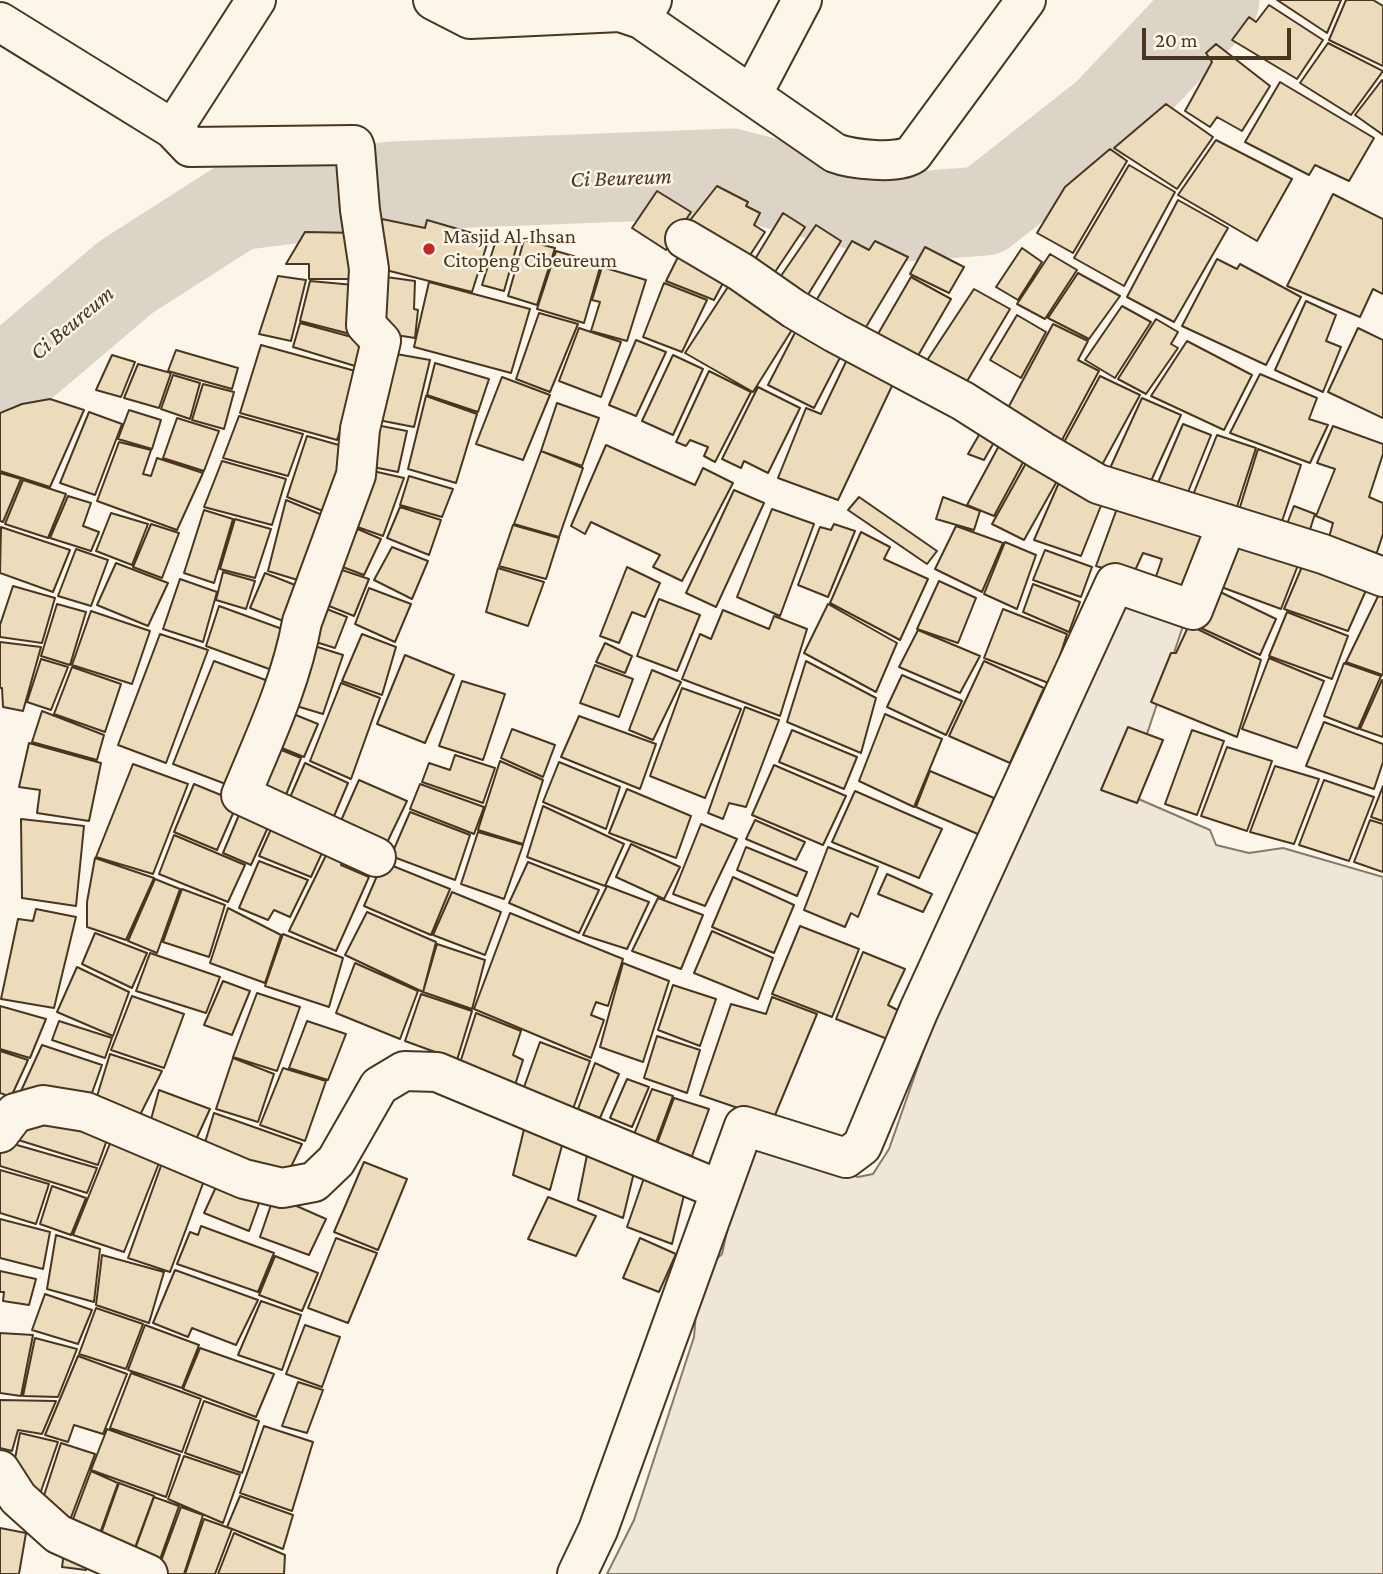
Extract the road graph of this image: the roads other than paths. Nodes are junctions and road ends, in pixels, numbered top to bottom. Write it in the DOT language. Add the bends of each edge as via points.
graph roads {
  1 [pos="256,0"];
  2 [pos="433,0"];
  3 [pos="802,0"];
  4 [pos="1026,0"];
  5 [pos="646,10"];
  6 [pos="0,22"];
  7 [pos="752,95"];
  8 [pos="173,129"];
  9 [pos="685,239"];
  10 [pos="1227,524"];
  11 [pos="1383,578"];
  12 [pos="376,857"];
  13 [pos="0,1133"];
  14 [pos="720,1190"];
  15 [pos="0,1470"];
  16 [pos="148,1574"];
  17 [pos="577,1574"];
  1 -- 8 [label="street"];
  2 -- 5 [label="street" via="470,19"];
  3 -- 7 [label="street"];
  4 -- 7 [label="street" via="907,159 835,153"];
  5 -- 7 [label="street"];
  6 -- 8 [label="street"];
  8 -- 12 [label="street" via="190,147 354,145 369,269 366,325 381,341 360,429 356,475 302,622 282,698 241,795"];
  9 -- 10 [label="street" via="794,309 963,401 1098,484"];
  10 -- 11 [label="street"];
  10 -- 14 [label="street" via="1193,610 1115,583 919,1010 862,1146 846,1158 744,1126"];
  13 -- 14 [label="street" via="15,1114 43,1105 86,1112 244,1179 282,1188 314,1182 337,1161 379,1086 404,1071 436,1072"];
  14 -- 17 [label="street" via="598,1530"];
  15 -- 16 [label="street" via="18,1498 58,1534"];
}
